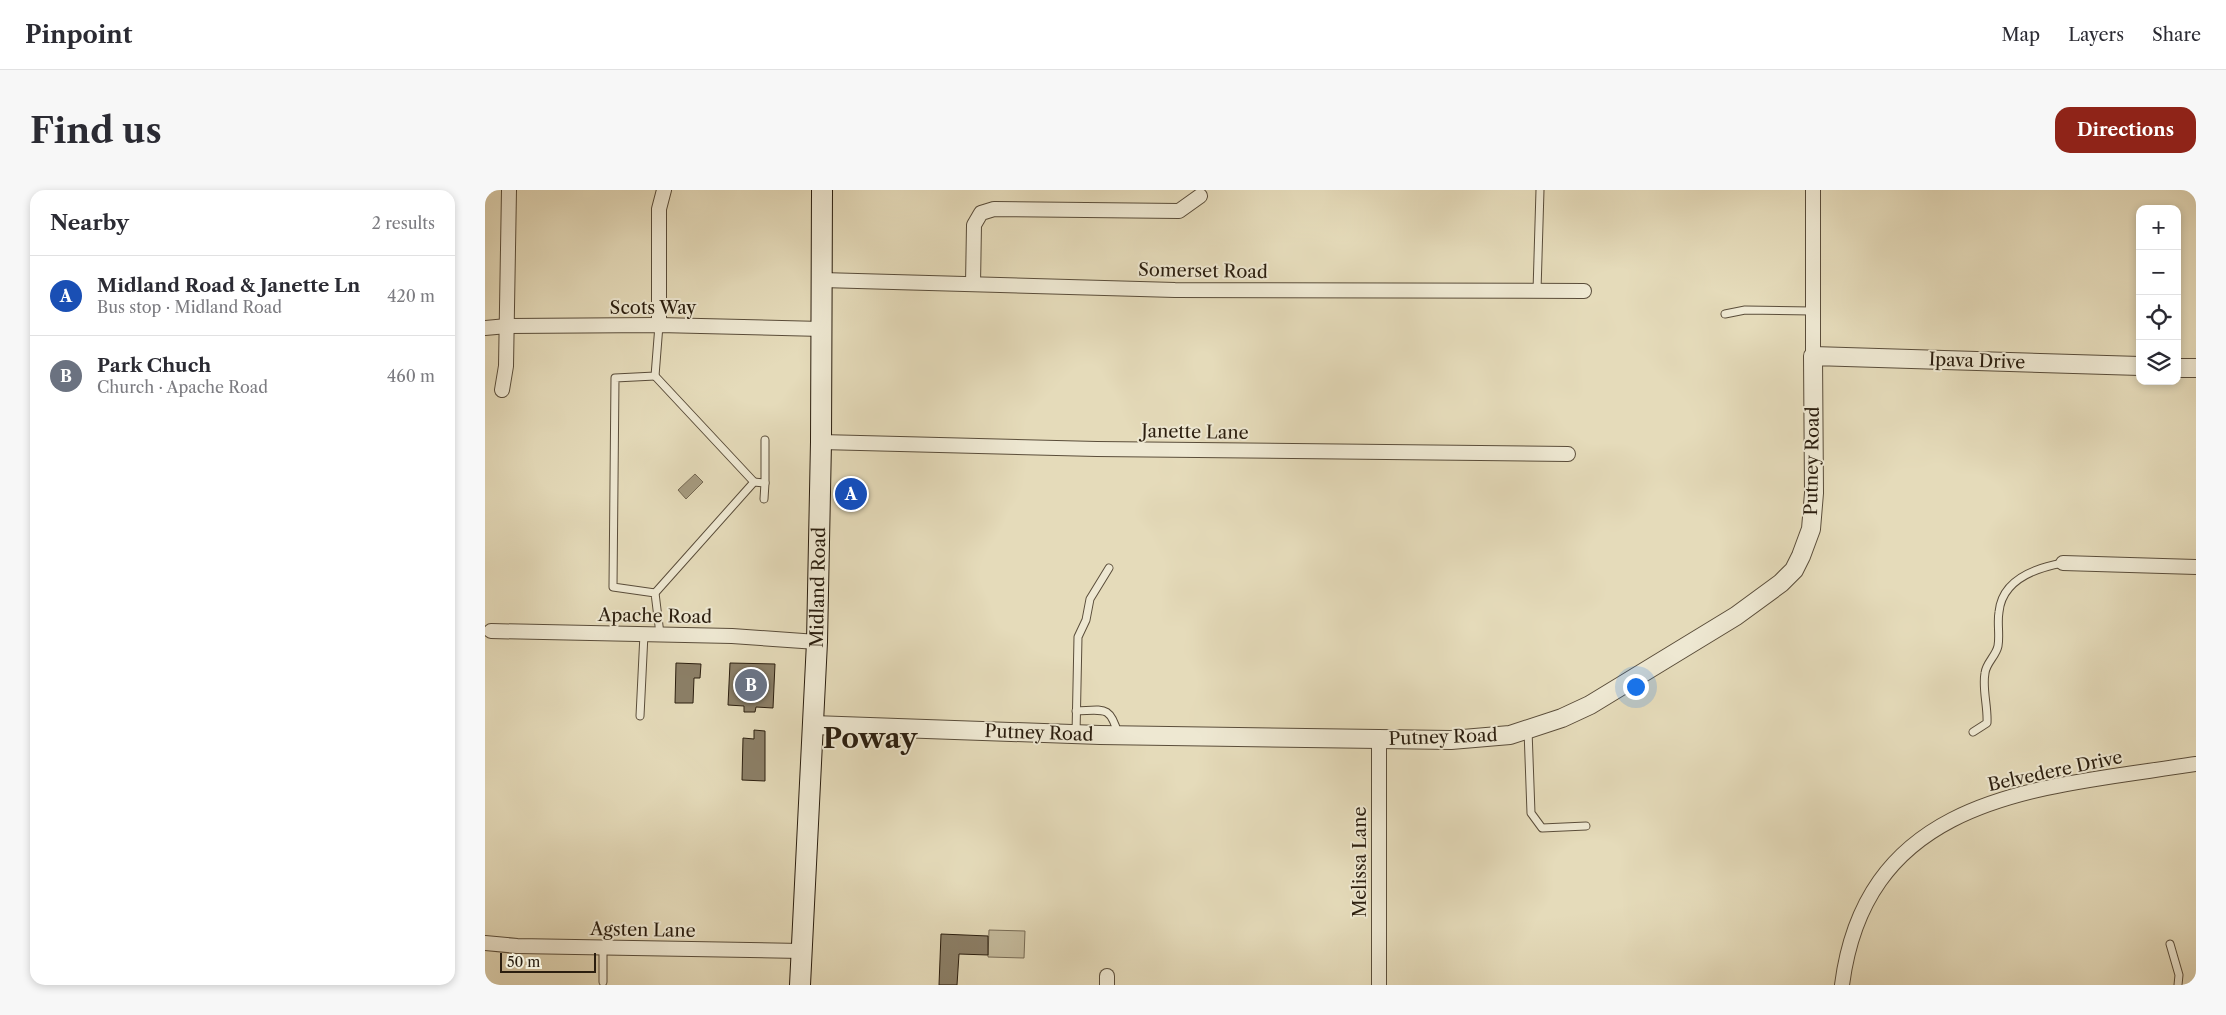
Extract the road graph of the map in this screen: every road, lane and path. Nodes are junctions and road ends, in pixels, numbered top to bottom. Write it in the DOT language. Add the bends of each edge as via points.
graph roads {
  1 [pos="509,190"];
  2 [pos="664,190"];
  3 [pos="822,190"];
  4 [pos="1540,190"];
  5 [pos="1813,190"];
  6 [pos="1199,196"];
  7 [pos="821,280"];
  8 [pos="973,284"];
  9 [pos="1537,291"];
  10 [pos="1584,291"];
  11 [pos="1812,311"];
  12 [pos="1725,314"];
  13 [pos="659,325"];
  14 [pos="507,326"];
  15 [pos="485,328"];
  16 [pos="821,330"];
  17 [pos="1813,356"];
  18 [pos="2136,366"];
  19 [pos="2181,368"];
  20 [pos="2196,368"];
  21 [pos="655,376"];
  22 [pos="502,390"];
  23 [pos="765,440"];
  24 [pos="821,442"];
  25 [pos="1568,454"];
  26 [pos="754,482"];
  27 [pos="765,483"];
  28 [pos="764,499"];
  29 [pos="2063,563"];
  30 [pos="2196,567"];
  31 [pos="1109,568"];
  32 [pos="655,592"];
  33 [pos="491,631"];
  34 [pos="644,634"];
  35 [pos="660,634"];
  36 [pos="817,642"];
  37 [pos="1076,711"];
  38 [pos="641,716"];
  39 [pos="813,725"];
  40 [pos="1528,730"];
  41 [pos="1973,732"];
  42 [pos="1076,734"];
  43 [pos="1118,735"];
  44 [pos="1379,739"];
  45 [pos="2196,764"];
  46 [pos="1586,826"];
  47 [pos="485,943"];
  48 [pos="2170,944"];
  49 [pos="603,948"];
  50 [pos="801,951"];
  51 [pos="603,982"];
  52 [pos="799,985"];
  53 [pos="1379,985"];
  54 [pos="1842,985"];
  55 [pos="2178,985"];
  1 -- 14 [label="street"];
  2 -- 13 [label="street" via="659,209"];
  3 -- 7 [label="main road, Midland Road"];
  4 -- 9 [label="lane"];
  5 -- 11 [label="street, Putney Road"];
  6 -- 8 [label="street" via="1179,211 994,209 981,213 974,225"];
  7 -- 8 [label="street, Somerset Road"];
  7 -- 16 [label="main road, Midland Road"];
  8 -- 9 [label="street, Somerset Road" via="1185,290"];
  9 -- 10 [label="street, Somerset Road"];
  11 -- 12 [label="lane" via="1745,310"];
  11 -- 17 [label="street, Putney Road"];
  13 -- 14 [label="street, Scots Way"];
  13 -- 16 [label="street, Scots Way"];
  13 -- 21 [label="lane"];
  14 -- 15 [label="street, Scots Way"];
  14 -- 22 [label="street"];
  16 -- 24 [label="main road, Midland Road"];
  17 -- 18 [label="street, Ipava Drive"];
  17 -- 40 [label="street, Putney Road" via="1814,511 1807,542 1794,570 1736,616 1605,696 1562,718"];
  19 -- 20 [label="street"];
  21 -- 26 [label="lane"];
  21 -- 32 [label="lane" via="615,378 613,587"];
  23 -- 27 [label="lane"];
  24 -- 25 [label="street, Janette Lane" via="1097,450"];
  24 -- 36 [label="main road, Midland Road"];
  26 -- 27 [label="lane"];
  26 -- 32 [label="lane"];
  27 -- 28 [label="lane"];
  29 -- 30 [label="street"];
  29 -- 41 [label="lane" via="2040,567 2013,583 2003,595 1998,648 1988,661 1984,676 1987,722"];
  31 -- 37 [label="lane" via="1091,599 1078,636"];
  32 -- 35 [label="lane"];
  33 -- 34 [label="street, Apache Road"];
  34 -- 35 [label="street, Apache Road"];
  34 -- 38 [label="lane"];
  35 -- 36 [label="street, Apache Road"];
  36 -- 39 [label="main road, Midland Road"];
  37 -- 42 [label="lane"];
  37 -- 43 [label="lane" via="1107,712 1113,717"];
  39 -- 42 [label="street, Putney Road"];
  39 -- 50 [label="main road, Midland Road"];
  40 -- 44 [label="street, Putney Road" via="1480,739"];
  40 -- 46 [label="lane" via="1531,813 1542,828"];
  42 -- 43 [label="street, Putney Road"];
  43 -- 44 [label="street, Putney Road"];
  44 -- 53 [label="street, Melissa Lane"];
  45 -- 54 [label="street, Belvedere Drive" via="2025,793 1974,808 1939,825 1909,848 1875,889 1853,930"];
  47 -- 49 [label="street, Agsten Lane"];
  48 -- 55 [label="lane" via="2179,975"];
  49 -- 50 [label="street, Agsten Lane"];
  49 -- 51 [label="lane"];
  50 -- 52 [label="main road, Midland Road"];
}
